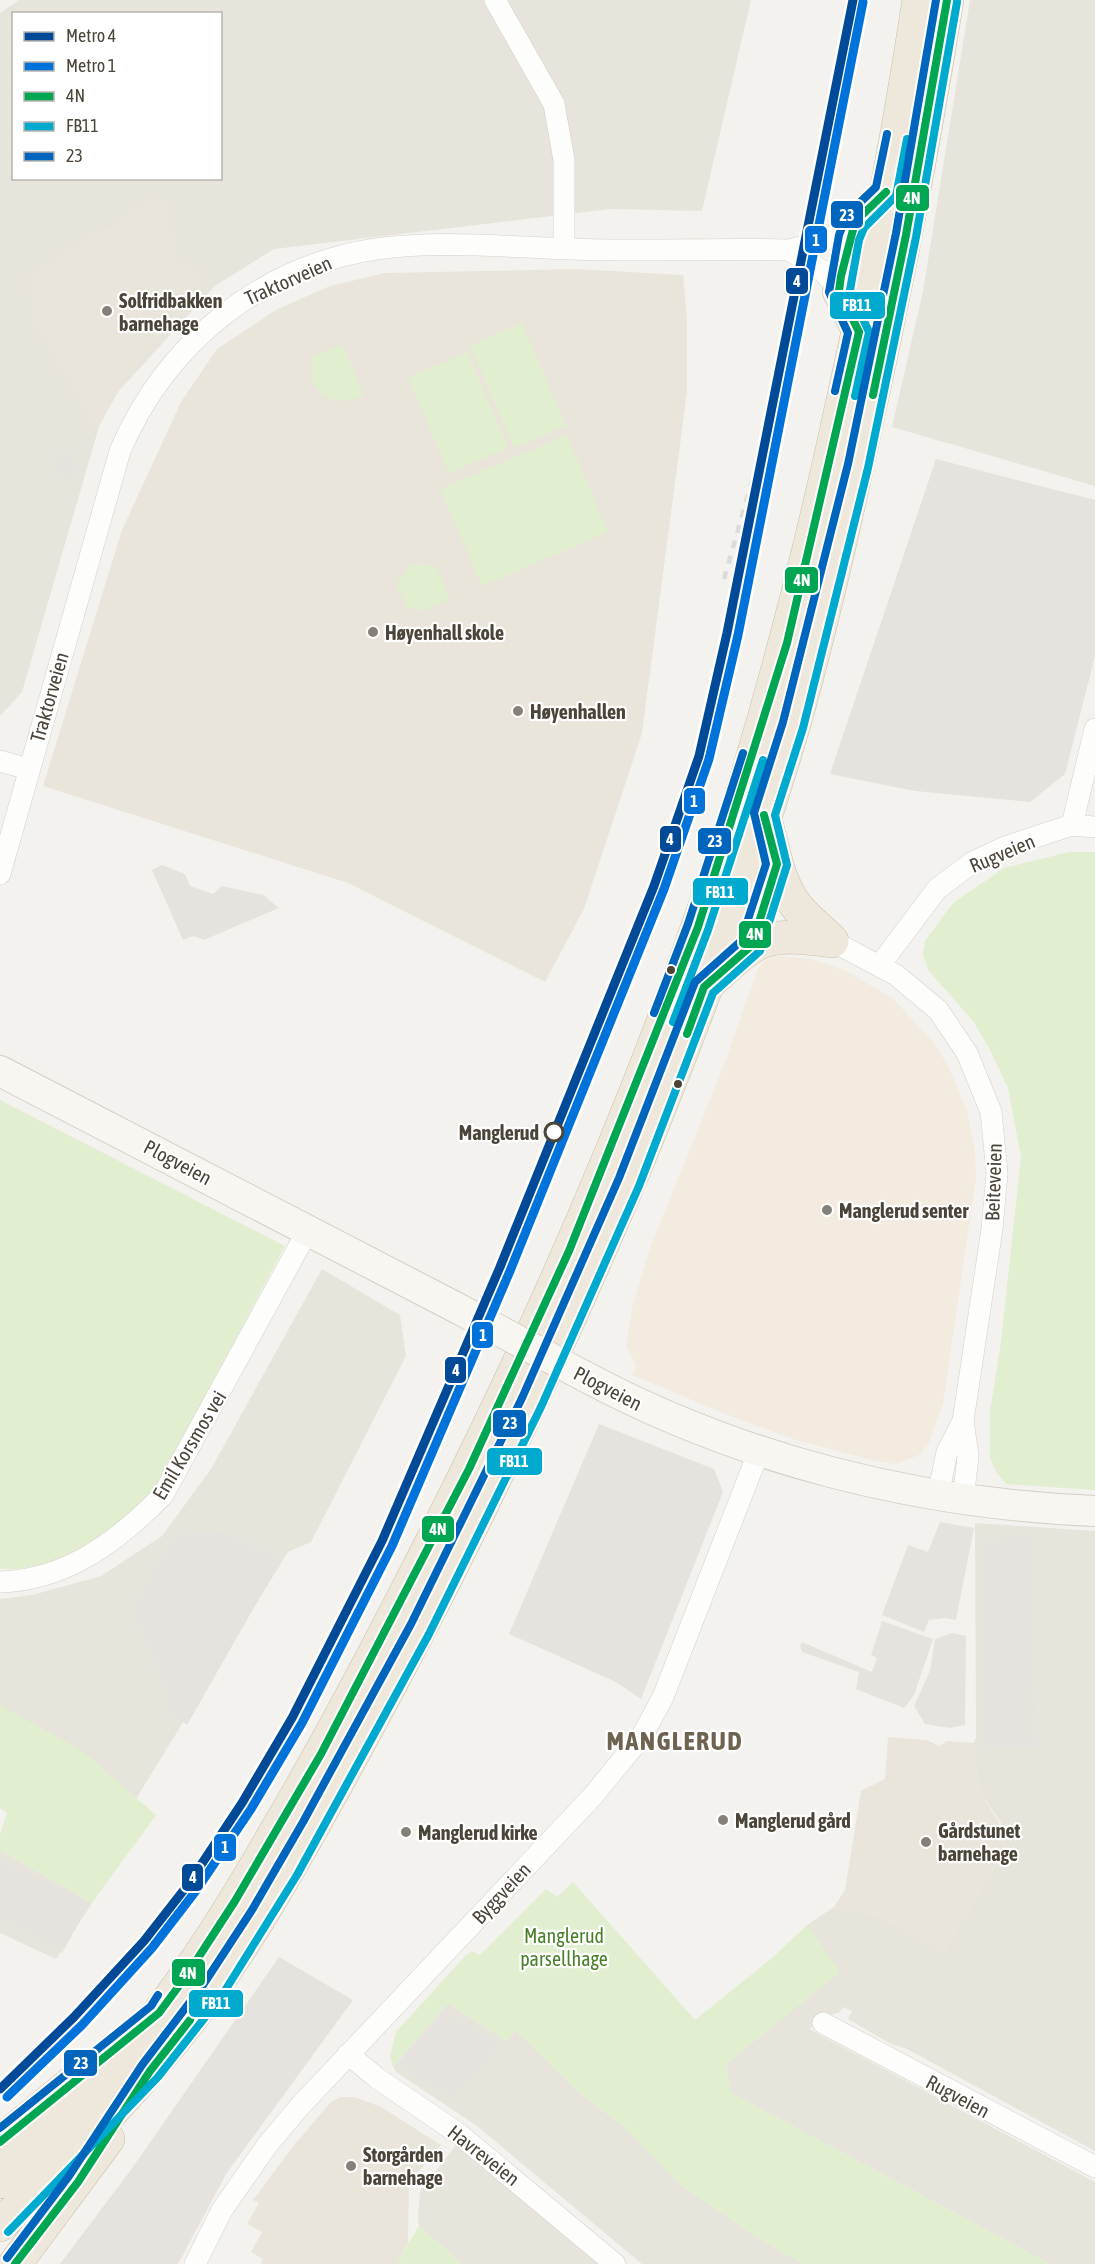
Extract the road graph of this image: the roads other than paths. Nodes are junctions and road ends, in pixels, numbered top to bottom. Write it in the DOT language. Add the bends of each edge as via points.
graph roads {
  1 [pos="495,0"];
  2 [pos="919,0"];
  3 [pos="947,0"];
  4 [pos="886,192"];
  5 [pos="855,222"];
  6 [pos="564,249"];
  7 [pos="789,250"];
  8 [pos="839,291"];
  9 [pos="859,332"];
  10 [pos="1095,729"];
  11 [pos="0,760"];
  12 [pos="28,769"];
  13 [pos="764,815"];
  14 [pos="1072,825"];
  15 [pos="1095,827"];
  16 [pos="0,874"];
  17 [pos="832,941"];
  18 [pos="880,965"];
  19 [pos="704,987"];
  20 [pos="0,1071"];
  21 [pos="308,1230"];
  22 [pos="759,1451"];
  23 [pos="950,1497"];
  24 [pos="1095,1511"];
  25 [pos="0,1582"];
  26 [pos="159,2013"];
  27 [pos="823,2023"];
  28 [pos="348,2054"];
  29 [pos="150,2071"];
  30 [pos="0,2142"];
  31 [pos="1095,2167"];
  32 [pos="0,2182"];
  33 [pos="0,2225"];
  34 [pos="15,2264"];
  35 [pos="195,2264"];
  36 [pos="615,2264"];
  1 -- 6 [label="street" via="555,104 564,160"];
  2 -- 4 [label="highway"];
  3 -- 13 [label="highway" via="906,235 858,466 793,725"];
  4 -- 5 [label="highway"];
  4 -- 9 [label="highway"];
  5 -- 7 [label="street, Traktorveien" via="839,234"];
  6 -- 7 [label="street, Traktorveien"];
  6 -- 12 [label="street, Traktorveien" via="407,246 351,254 270,284 238,303 190,344 150,392 120,451"];
  7 -- 8 [label="street" via="828,276"];
  8 -- 9 [label="highway"];
  9 -- 26 [label="highway" via="809,557 742,791 698,927 574,1241 469,1469 358,1686 235,1901"];
  10 -- 14 [label="street"];
  11 -- 12 [label="street"];
  12 -- 16 [label="street, Traktorveien"];
  13 -- 17 [label="highway" via="789,895"];
  13 -- 19 [label="highway"];
  14 -- 15 [label="street, Rugveien"];
  14 -- 18 [label="street, Rugveien" via="982,857 949,878 914,917"];
  17 -- 18 [label="street, Beiteveien"];
  17 -- 19 [label="highway" via="784,936 760,941"];
  18 -- 23 [label="street, Beiteveien" via="913,988 949,1024 975,1069 995,1132 998,1173 963,1421 968,1456"];
  19 -- 29 [label="highway" via="593,1265 532,1402 426,1618 261,1915 212,1991"];
  20 -- 21 [label="street, Plogveien"];
  21 -- 22 [label="street, Plogveien, bridge" via="584,1376 674,1419"];
  21 -- 25 [label="street, Emil Korsmos vei" via="163,1495 136,1522 93,1554 46,1574"];
  22 -- 23 [label="street, Plogveien" via="879,1484"];
  22 -- 28 [label="street, Byggveien" via="663,1697 642,1736 592,1797"];
  23 -- 24 [label="street, Plogveien" via="1040,1509"];
  26 -- 30 [label="highway"];
  26 -- 32 [label="highway" via="87,2096"];
  27 -- 31 [label="street, Rugveien"];
  28 -- 35 [label="street, Byggveien" via="268,2144 222,2210"];
  28 -- 36 [label="street, Havreveien" via="459,2134"];
  29 -- 33 [label="highway"];
  29 -- 34 [label="highway" via="78,2182"];
}
